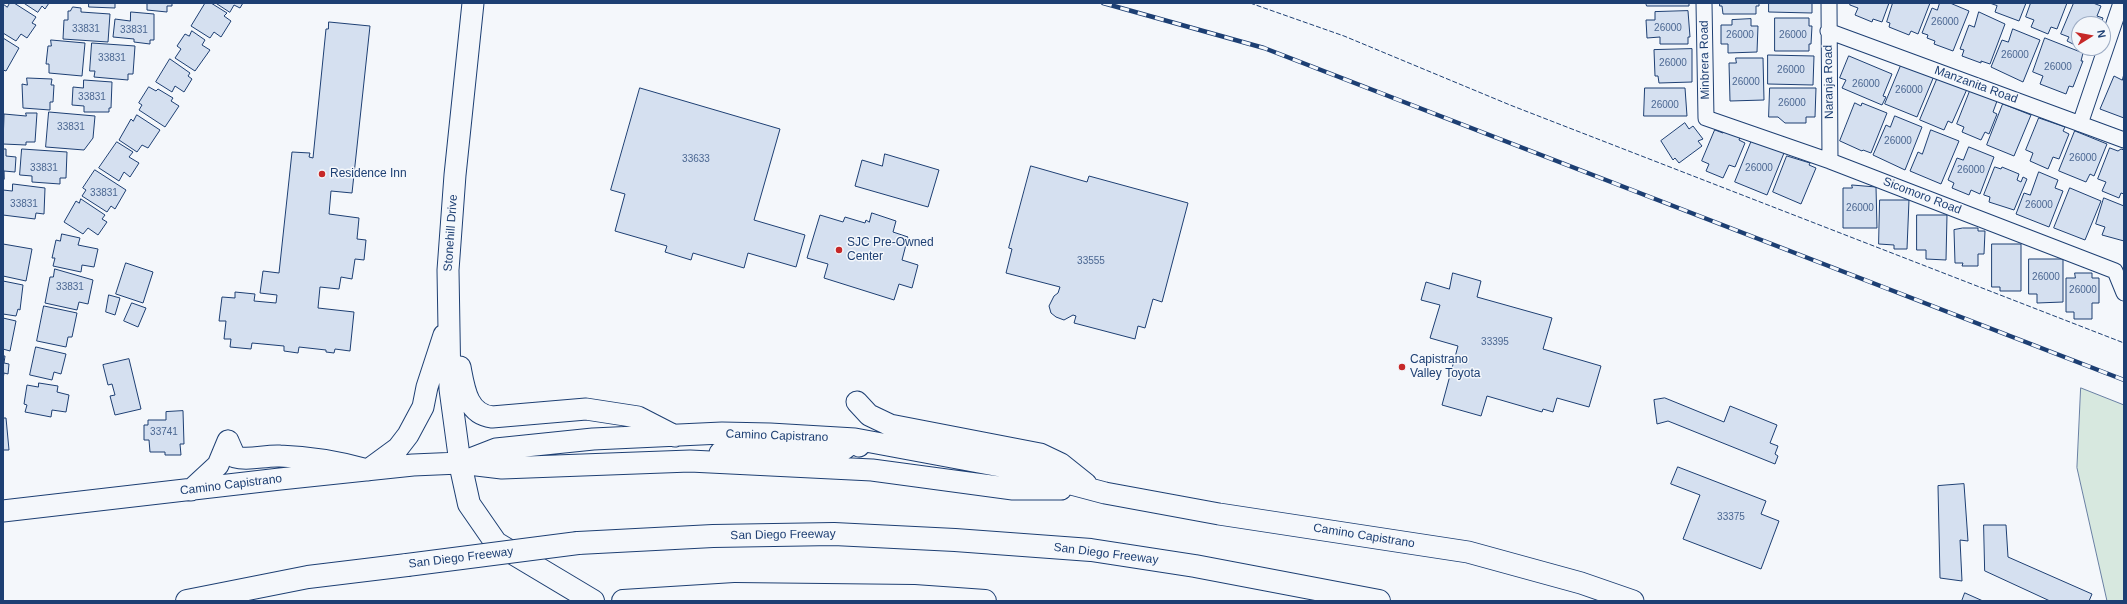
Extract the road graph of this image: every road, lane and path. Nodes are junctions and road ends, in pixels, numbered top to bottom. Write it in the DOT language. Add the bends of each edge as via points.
graph roads {
  1 [pos="473,3"];
  2 [pos="1704,3"];
  3 [pos="1828,3"];
  4 [pos="2118,4"];
  5 [pos="1828,30"];
  6 [pos="1706,118"];
  7 [pos="2080,124"];
  8 [pos="2124,140"];
  9 [pos="1830,161"];
  10 [pos="2119,269"];
  11 [pos="2124,293"];
  12 [pos="450,317"];
  13 [pos="857,402"];
  14 [pos="676,437"];
  15 [pos="855,439"];
  16 [pos="690,461"];
  17 [pos="460,463"];
  18 [pos="368,470"];
  19 [pos="1091,488"];
  20 [pos="1042,489"];
  21 [pos="191,490"];
  22 [pos="3,511"];
  23 [pos="187,601"];
  24 [pos="593,601"];
  25 [pos="623,601"];
  26 [pos="985,601"];
  27 [pos="1380,601"];
  28 [pos="1633,601"];
  1 -- 12 [label="main road, Stonehill Drive" via="454,182 448,270"];
  2 -- 6 [label="street, Minbrera Road"];
  3 -- 5 [label="street, Naranja Road"];
  4 -- 7 [label="street"];
  5 -- 7 [label="street, Manzanita Road"];
  5 -- 9 [label="street, Naranja Road"];
  6 -- 9 [label="street, Sicomoro Road"];
  7 -- 8 [label="street, Manzanita Road"];
  9 -- 10 [label="street, Sicomoro Road"];
  10 -- 11 [label="street, Sicomoro Road"];
  12 -- 14 [label="main road" via="465,392 473,409 484,416 586,409 638,417"];
  12 -- 17 [label="main road, Stonehill Drive" via="450,390"];
  12 -- 18 [label="main road" via="423,406 408,435 398,448"];
  13 -- 19 [label="main road" via="869,415 890,425 1040,454 1061,464"];
  14 -- 15 [label="main road, Camino Capistrano" via="722,433"];
  14 -- 17 [label="main road, Camino Capistrano" via="593,439 496,449"];
  15 -- 16 [label="main road" via="848,448 839,453 732,450"];
  15 -- 19 [label="main road, Camino Capistrano" via="1011,468"];
  15 -- 20 [label="main road" via="861,449 876,460 893,465"];
  16 -- 17 [label="main road, Camino Capistrano" via="502,468"];
  16 -- 20 [label="main road, Camino Capistrano" via="872,470 973,485"];
  17 -- 18 [label="main road, Camino Capistrano"];
  17 -- 24 [label="highway" via="469,504 496,543"];
  18 -- 21 [label="main road, Camino Capistrano"];
  18 -- 21 [label="main road" via="331,460 279,456 241,459 234,457 228,441 218,465"];
  19 -- 20 [label="main road, Camino Capistrano"];
  19 -- 28 [label="main road, Camino Capistrano" via="1105,493 1219,514 1468,552 1580,583"];
  21 -- 22 [label="main road, Camino Capistrano"];
  23 -- 27 [label="highway, San Diego Freeway, bridge" via="308,577 578,543 712,536 834,534 1092,550 1195,566"];
  25 -- 26 [label="highway" via="735,594 914,596"];
}
